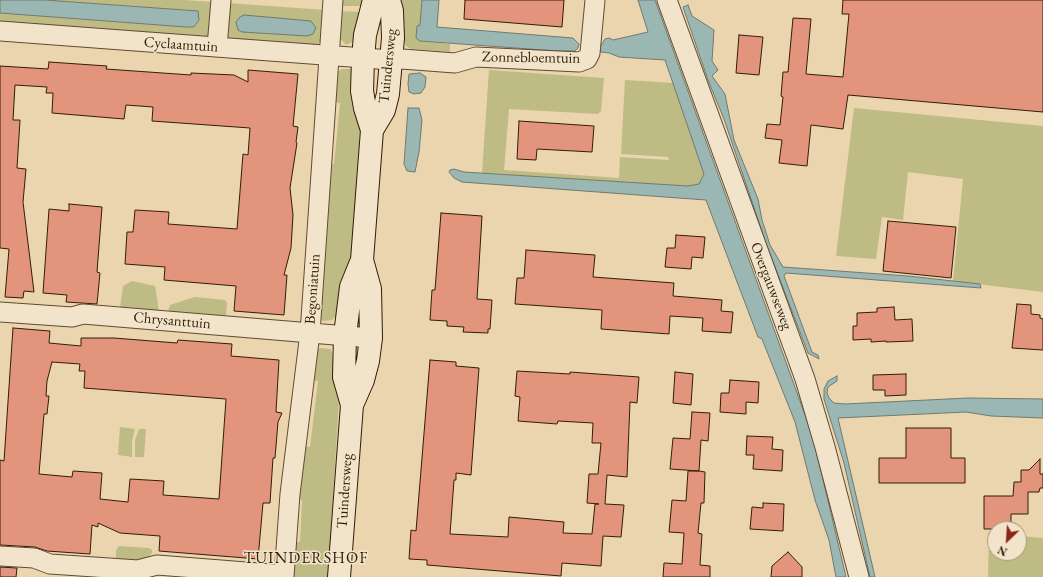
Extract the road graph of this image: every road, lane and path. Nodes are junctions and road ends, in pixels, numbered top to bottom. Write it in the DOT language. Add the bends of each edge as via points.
graph roads {
  1 [pos="222,0"];
  2 [pos="333,0"];
  3 [pos="374,0"];
  4 [pos="389,0"];
  5 [pos="595,0"];
  6 [pos="667,0"];
  7 [pos="0,31"];
  8 [pos="218,47"];
  9 [pos="329,56"];
  10 [pos="363,58"];
  11 [pos="391,60"];
  12 [pos="372,130"];
  13 [pos="362,260"];
  14 [pos="0,312"];
  15 [pos="310,333"];
  16 [pos="345,335"];
  17 [pos="371,338"];
  18 [pos="352,405"];
  19 [pos="0,556"];
  20 [pos="284,576"];
  21 [pos="339,577"];
  22 [pos="859,577"];
  1 -- 8 [label="street"];
  2 -- 9 [label="street, Begoniatuin"];
  3 -- 10 [label="main road, Tuindersweg" via="365,35"];
  4 -- 11 [label="main road, Tuindersweg" via="392,11"];
  5 -- 11 [label="street, Zonnebloemtuin" via="590,53 587,59 579,62 476,57 455,62"];
  6 -- 22 [label="street, Overgauwseweg" via="805,379"];
  7 -- 8 [label="street, Cyclaamtuin"];
  8 -- 9 [label="street, Cyclaamtuin"];
  9 -- 10 [label="street, Cyclaamtuin"];
  9 -- 15 [label="street, Begoniatuin"];
  10 -- 11 [label="street, Zonnebloemtuin"];
  10 -- 12 [label="main road, Tuindersweg" via="362,91"];
  11 -- 12 [label="main road, Tuindersweg" via="384,110"];
  12 -- 13 [label="main road, Tuindersweg"];
  13 -- 16 [label="main road, Tuindersweg" via="351,288"];
  13 -- 17 [label="main road, Tuindersweg" via="370,289"];
  14 -- 15 [label="street, Chrysanttuin" via="72,317 83,314"];
  15 -- 16 [label="street, Chrysanttuin"];
  15 -- 20 [label="street, Begoniatuin" via="290,494"];
  16 -- 17 [label="street, Chrysanttuin"];
  16 -- 18 [label="main road, Tuindersweg" via="344,377"];
  17 -- 18 [label="main road, Tuindersweg" via="363,380"];
  18 -- 21 [label="main road, Tuindersweg"];
  19 -- 20 [label="street" via="34,558 50,564 138,570 157,565"];
}
